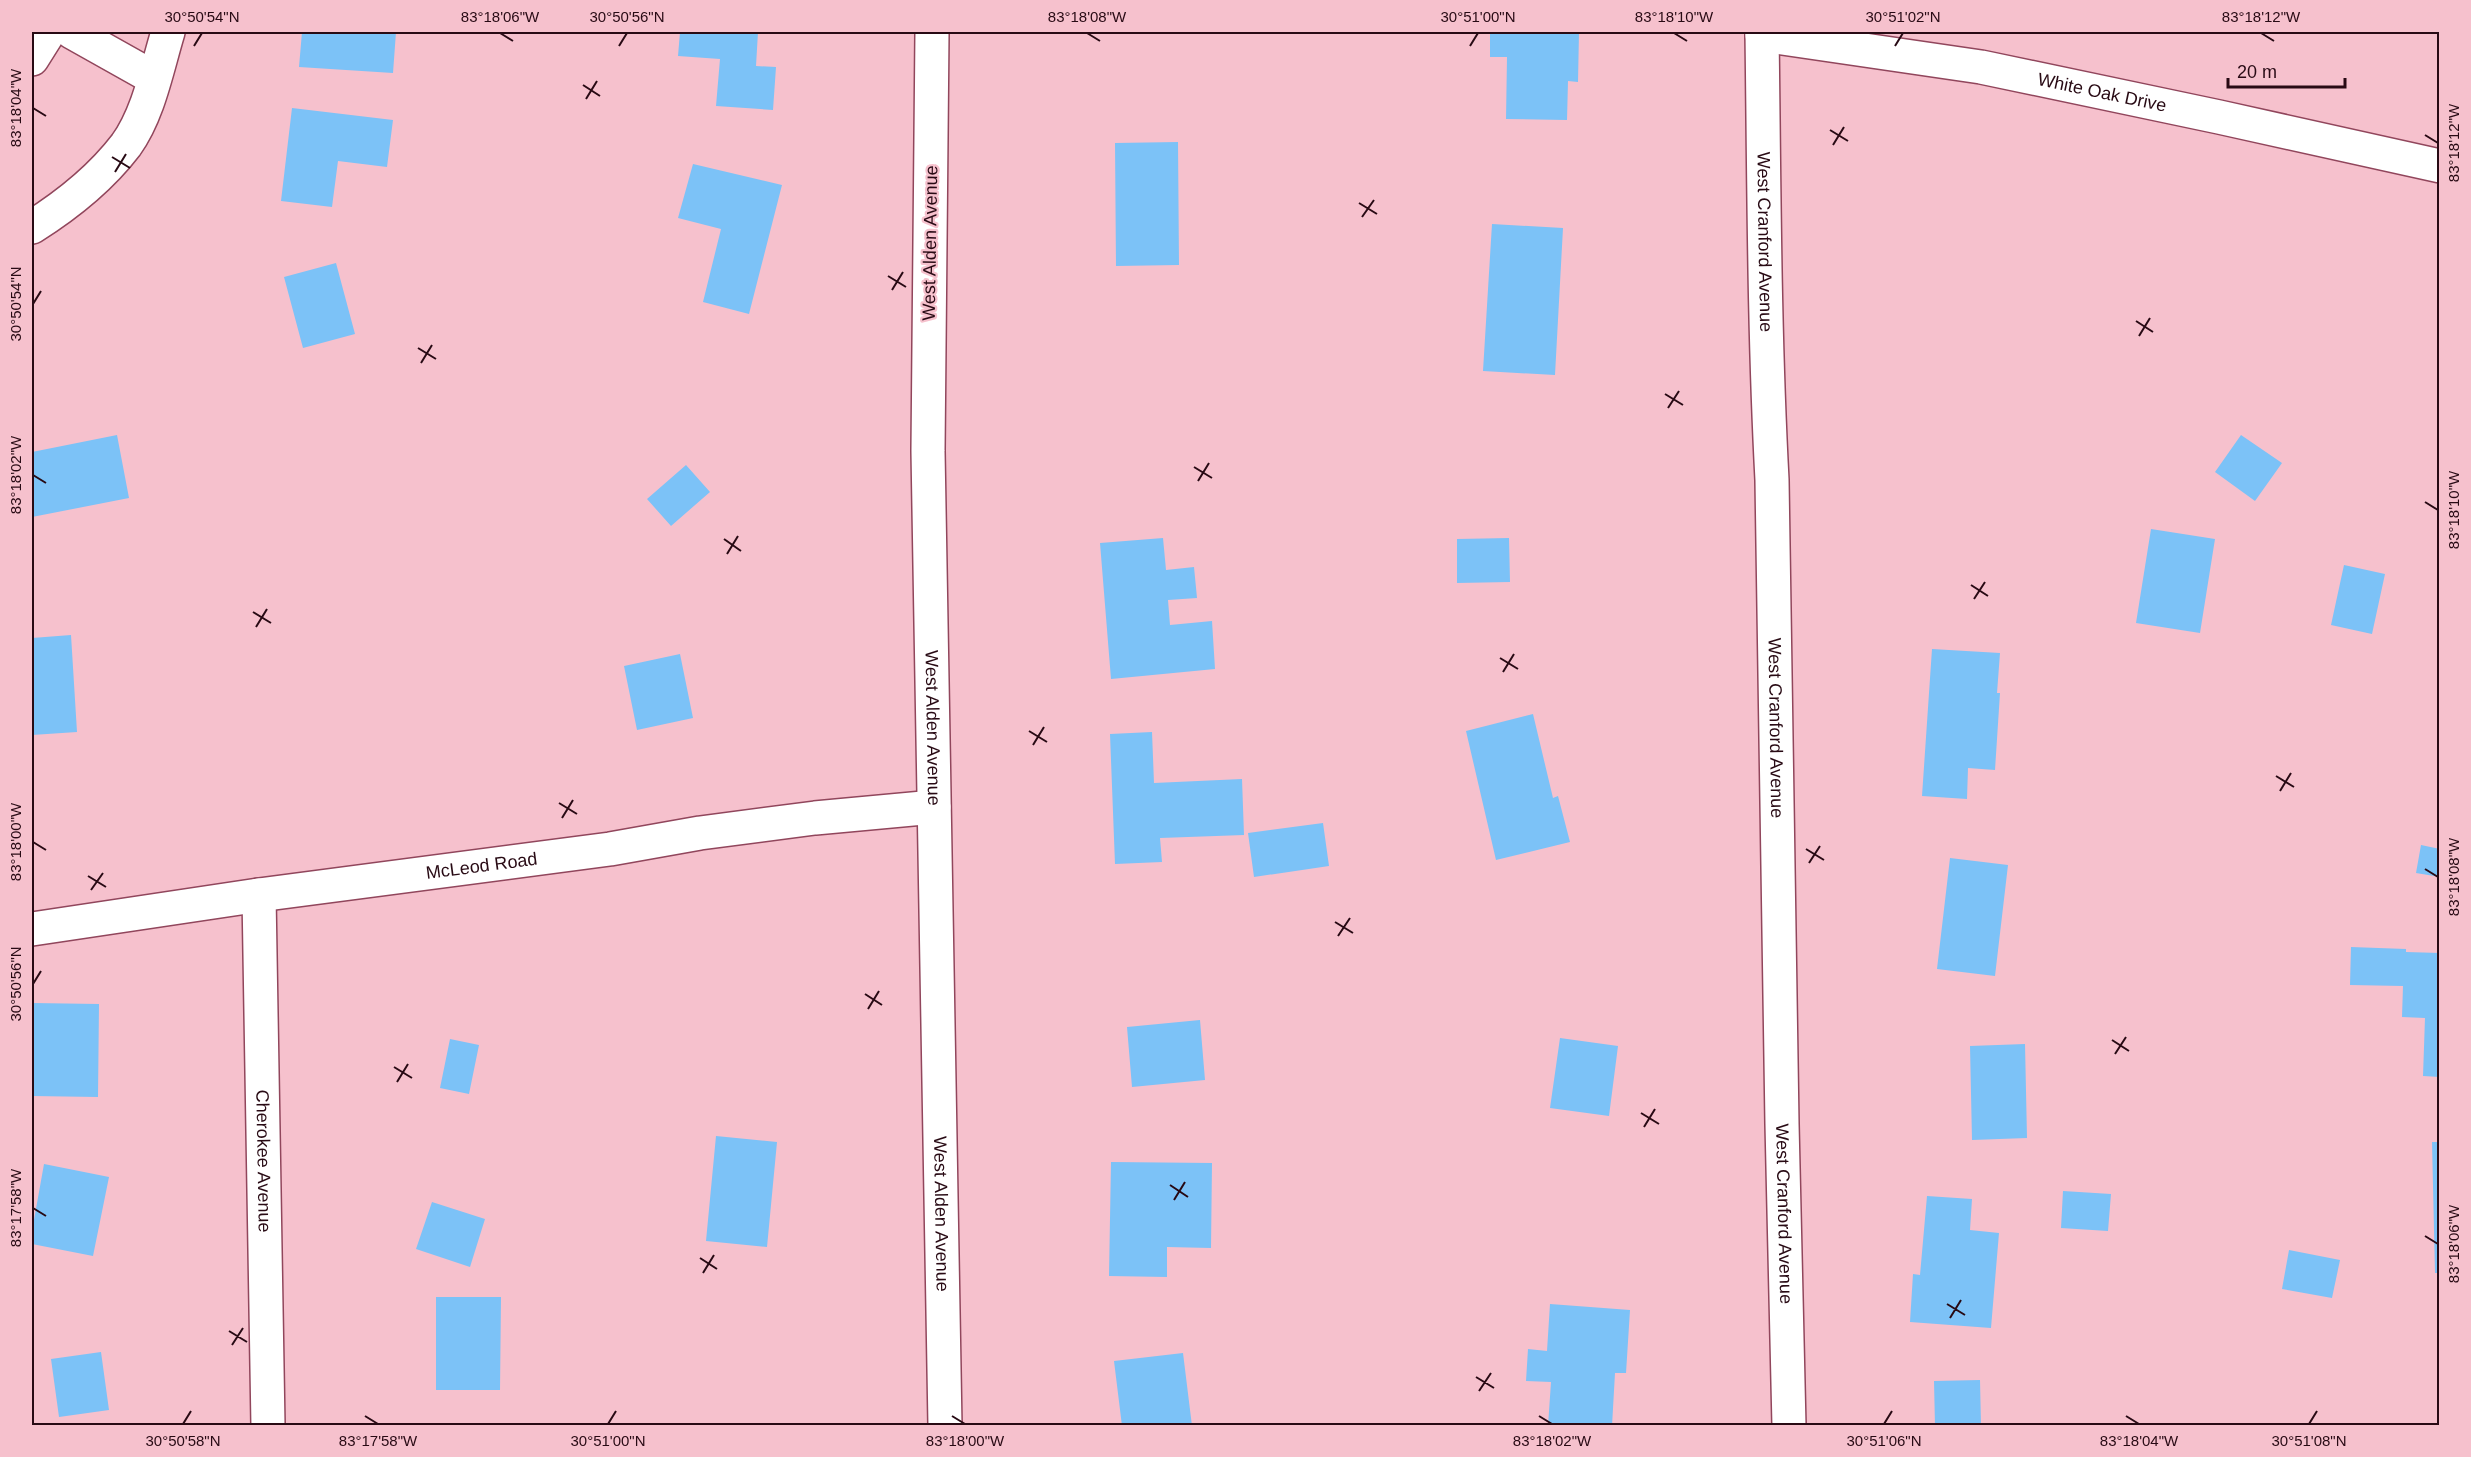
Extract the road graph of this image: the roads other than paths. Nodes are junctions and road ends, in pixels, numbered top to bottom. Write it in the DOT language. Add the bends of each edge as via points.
graph roads {
  1 [pos="49,32"];
  2 [pos="72,32"];
  3 [pos="168,32"];
  4 [pos="932,32"];
  5 [pos="1762,33"];
  6 [pos="32,59"];
  7 [pos="154,78"];
  8 [pos="2439,166"];
  9 [pos="32,227"];
  10 [pos="934,807"];
  11 [pos="259,895"];
  12 [pos="32,929"];
  13 [pos="268,1425"];
  14 [pos="945,1425"];
  15 [pos="1789,1425"];
  1 -- 6 [label="street"];
  2 -- 7 [label="street"];
  3 -- 7 [label="street"];
  4 -- 10 [label="street, West Alden Avenue" via="928,451"];
  5 -- 8 [label="street, White Oak Drive" via="1981,67"];
  5 -- 15 [label="street, West Cranford Avenue"];
  7 -- 9 [label="street" via="127,143 97,178"];
  10 -- 11 [label="street, McLeod Road" via="803,819 610,849"];
  10 -- 14 [label="street, West Alden Avenue"];
  11 -- 12 [label="street, McLeod Road"];
  11 -- 13 [label="street, Cherokee Avenue"];
}
